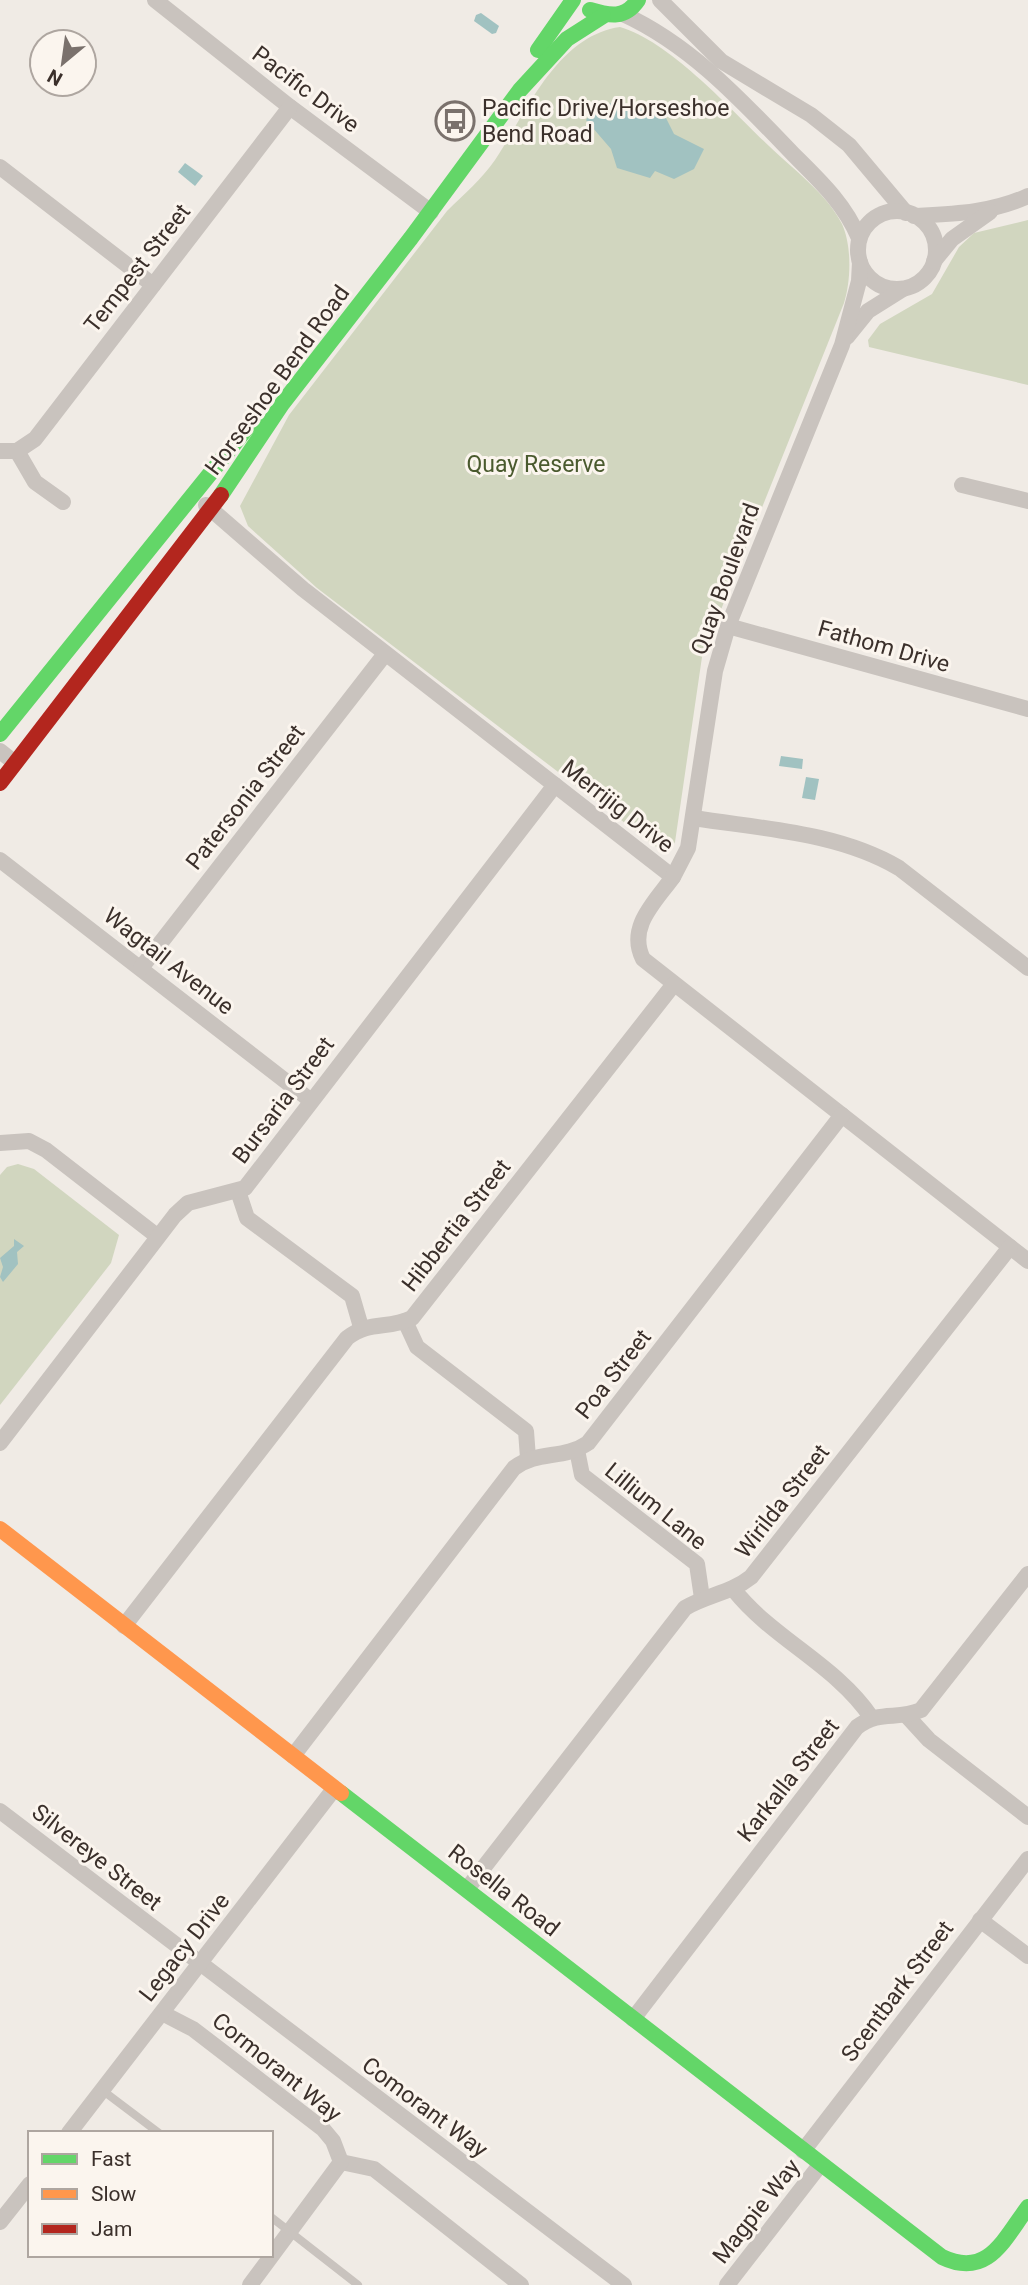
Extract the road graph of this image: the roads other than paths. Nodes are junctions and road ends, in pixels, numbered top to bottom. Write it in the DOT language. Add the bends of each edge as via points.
graph roads {
  1 [pos="155,0"];
  2 [pos="573,0"];
  3 [pos="582,0"];
  4 [pos="638,0"];
  5 [pos="660,0"];
  6 [pos="622,14"];
  7 [pos="603,16"];
  8 [pos="290,107"];
  9 [pos="0,167"];
  10 [pos="1028,196"];
  11 [pos="425,207"];
  12 [pos="998,208"];
  13 [pos="910,214"];
  14 [pos="859,238"];
  15 [pos="934,261"];
  16 [pos="860,262"];
  17 [pos="153,285"];
  18 [pos="903,289"];
  19 [pos="842,345"];
  20 [pos="8,451"];
  21 [pos="962,485"];
  22 [pos="194,494"];
  23 [pos="1028,501"];
  24 [pos="63,502"];
  25 [pos="212,509"];
  26 [pos="729,626"];
  27 [pos="385,654"];
  28 [pos="1028,709"];
  29 [pos="0,734"];
  30 [pos="0,751"];
  31 [pos="15,763"];
  32 [pos="0,783"];
  33 [pos="555,785"];
  34 [pos="694,818"];
  35 [pos="0,860"];
  36 [pos="673,877"];
  37 [pos="141,968"];
  38 [pos="1028,968"];
  39 [pos="674,984"];
  40 [pos="310,1100"];
  41 [pos="842,1115"];
  42 [pos="0,1143"];
  43 [pos="238,1191"];
  44 [pos="157,1236"];
  45 [pos="1010,1247"];
  46 [pos="1028,1261"];
  47 [pos="405,1321"];
  48 [pos="360,1327"];
  49 [pos="0,1443"];
  50 [pos="577,1451"];
  51 [pos="528,1458"];
  52 [pos="0,1529"];
  53 [pos="1028,1574"];
  54 [pos="734,1590"];
  55 [pos="702,1598"];
  56 [pos="124,1626"];
  57 [pos="907,1716"];
  58 [pos="871,1717"];
  59 [pos="293,1756"];
  60 [pos="334,1788"];
  61 [pos="0,1811"];
  62 [pos="1028,1817"];
  63 [pos="1028,1859"];
  64 [pos="467,1889"];
  65 [pos="980,1920"];
  66 [pos="1028,1956"];
  67 [pos="199,1965"];
  68 [pos="162,2013"];
  69 [pos="633,2020"];
  70 [pos="102,2090"];
  71 [pos="71,2131"];
  72 [pos="156,2131"];
  73 [pos="803,2151"];
  74 [pos="341,2162"];
  75 [pos="820,2165"];
  76 [pos="28,2187"];
  77 [pos="1028,2207"];
  78 [pos="273,2218"];
  79 [pos="0,2222"];
  80 [pos="290,2231"];
  81 [pos="273,2254"];
  82 [pos="271,2257"];
  83 [pos="250,2285"];
  84 [pos="358,2285"];
  85 [pos="521,2285"];
  86 [pos="624,2285"];
  87 [pos="727,2285"];
  1 -- 8 [label="street, Pacific Drive"];
  2 -- 11 [label="street, Horseshoe Bend Road"];
  3 -- 7 [label="street"];
  4 -- 6 [label="street"];
  5 -- 13 [label="street" via="722,61 849,145"];
  6 -- 7 [label="street"];
  6 -- 14 [label="street, Quay Boulevard" via="677,46 750,108 834,195"];
  7 -- 11 [label="street, Horseshoe Bend Road" via="567,39 537,68"];
  8 -- 11 [label="street, Pacific Drive"];
  8 -- 17 [label="street, Tempest Street"];
  9 -- 17 [label="street"];
  10 -- 12 [label="street"];
  11 -- 22 [label="street, Horseshoe Bend Road"];
  11 -- 25 [label="street, Horseshoe Bend Road"];
  12 -- 13 [label="street" via="956,215"];
  12 -- 15 [label="street, Quay Boulevard" via="962,229"];
  13 -- 14 [label="street" via="883,214"];
  13 -- 15 [label="street" via="923,222 934,240"];
  14 -- 16 [label="street, Quay Boulevard"];
  15 -- 18 [label="street, Quay Boulevard" via="923,279"];
  16 -- 18 [label="street" via="872,280"];
  16 -- 19 [label="street, Quay Boulevard"];
  17 -- 20 [label="street, Tempest Street" via="35,439"];
  18 -- 19 [label="street, Quay Boulevard" via="868,311"];
  19 -- 26 [label="street, Quay Boulevard"];
  20 -- 24 [label="street" via="34,482"];
  21 -- 23 [label="street"];
  22 -- 25 [label="street, Merrijig Drive"];
  22 -- 29 [label="street, Horseshoe Bend Road"];
  25 -- 27 [label="street, Merrijig Drive"];
  25 -- 31 [label="street, Horseshoe Bend Road"];
  26 -- 28 [label="street, Fathom Drive"];
  26 -- 34 [label="street, Quay Boulevard" via="715,671"];
  27 -- 33 [label="street, Merrijig Drive"];
  27 -- 37 [label="street, Patersonia Street"];
  30 -- 31 [label="street"];
  31 -- 32 [label="street, Horseshoe Bend Road"];
  33 -- 36 [label="street, Merrijig Drive"];
  33 -- 40 [label="street, Bursaria Street"];
  34 -- 36 [label="street, Quay Boulevard" via="685,857"];
  34 -- 38 [label="street" via="844,844 876,855"];
  35 -- 37 [label="street, Wagtail Avenue"];
  36 -- 39 [label="street, Merrijig Drive" via="636,936 643,958"];
  37 -- 40 [label="street, Wagtail Avenue"];
  39 -- 41 [label="street, Merrijig Drive"];
  39 -- 47 [label="street, Hibbertia Street" via="412,1318"];
  40 -- 43 [label="street, Bursaria Street" via="245,1188"];
  41 -- 45 [label="street, Merrijig Drive"];
  41 -- 50 [label="street, Poa Street" via="588,1443"];
  42 -- 44 [label="street" via="29,1141 46,1150"];
  43 -- 44 [label="street, Bursaria Street" via="188,1203"];
  43 -- 48 [label="street" via="247,1218 352,1296"];
  44 -- 49 [label="street, Bursaria Street"];
  45 -- 46 [label="street, Merrijig Drive"];
  45 -- 54 [label="street, Wirilda Street" via="751,1577"];
  47 -- 48 [label="street, Hibbertia Street"];
  47 -- 51 [label="street" via="417,1347 526,1431"];
  48 -- 56 [label="street"];
  50 -- 51 [label="street, Poa Street"];
  50 -- 55 [label="street, Lillium Lane" via="582,1475 697,1564"];
  51 -- 59 [label="street" via="514,1468"];
  52 -- 56 [label="street, Rosella Road"];
  53 -- 57 [label="street" via="931,1699"];
  54 -- 55 [label="street, Wirilda Street"];
  54 -- 58 [label="street" via="754,1615 856,1695"];
  55 -- 64 [label="street, Wirilda Street" via="685,1608"];
  56 -- 59 [label="street, Rosella Road"];
  57 -- 58 [label="street, Karkalla Street"];
  57 -- 62 [label="street" via="929,1740"];
  58 -- 69 [label="street, Karkalla Street" via="853,1732"];
  59 -- 60 [label="street, Rosella Road"];
  60 -- 64 [label="street, Rosella Road"];
  60 -- 67 [label="street, Legacy Drive"];
  61 -- 67 [label="street, Silvereye Street"];
  63 -- 65 [label="street, Scentbark Street"];
  64 -- 69 [label="street, Rosella Road"];
  65 -- 66 [label="street"];
  65 -- 73 [label="street, Scentbark Street"];
  67 -- 68 [label="street, Legacy Drive"];
  67 -- 86 [label="street, Comorant Way"];
  68 -- 70 [label="street, Legacy Drive"];
  68 -- 74 [label="street, Cormorant Way" via="193,2029 323,2129"];
  69 -- 73 [label="street, Rosella Road"];
  70 -- 71 [label="street, Legacy Drive"];
  70 -- 72 [label="lane"];
  73 -- 75 [label="street, Rosella Road"];
  74 -- 80 [label="street"];
  74 -- 85 [label="street" via="374,2169"];
  75 -- 77 [label="street, Rosella Road" via="953,2264 975,2267 986,2261"];
  75 -- 87 [label="street, Magpie Way"];
  76 -- 79 [label="street"];
  78 -- 80 [label="lane"];
  80 -- 81 [label="street"];
  80 -- 84 [label="lane"];
  82 -- 83 [label="street"];
}
